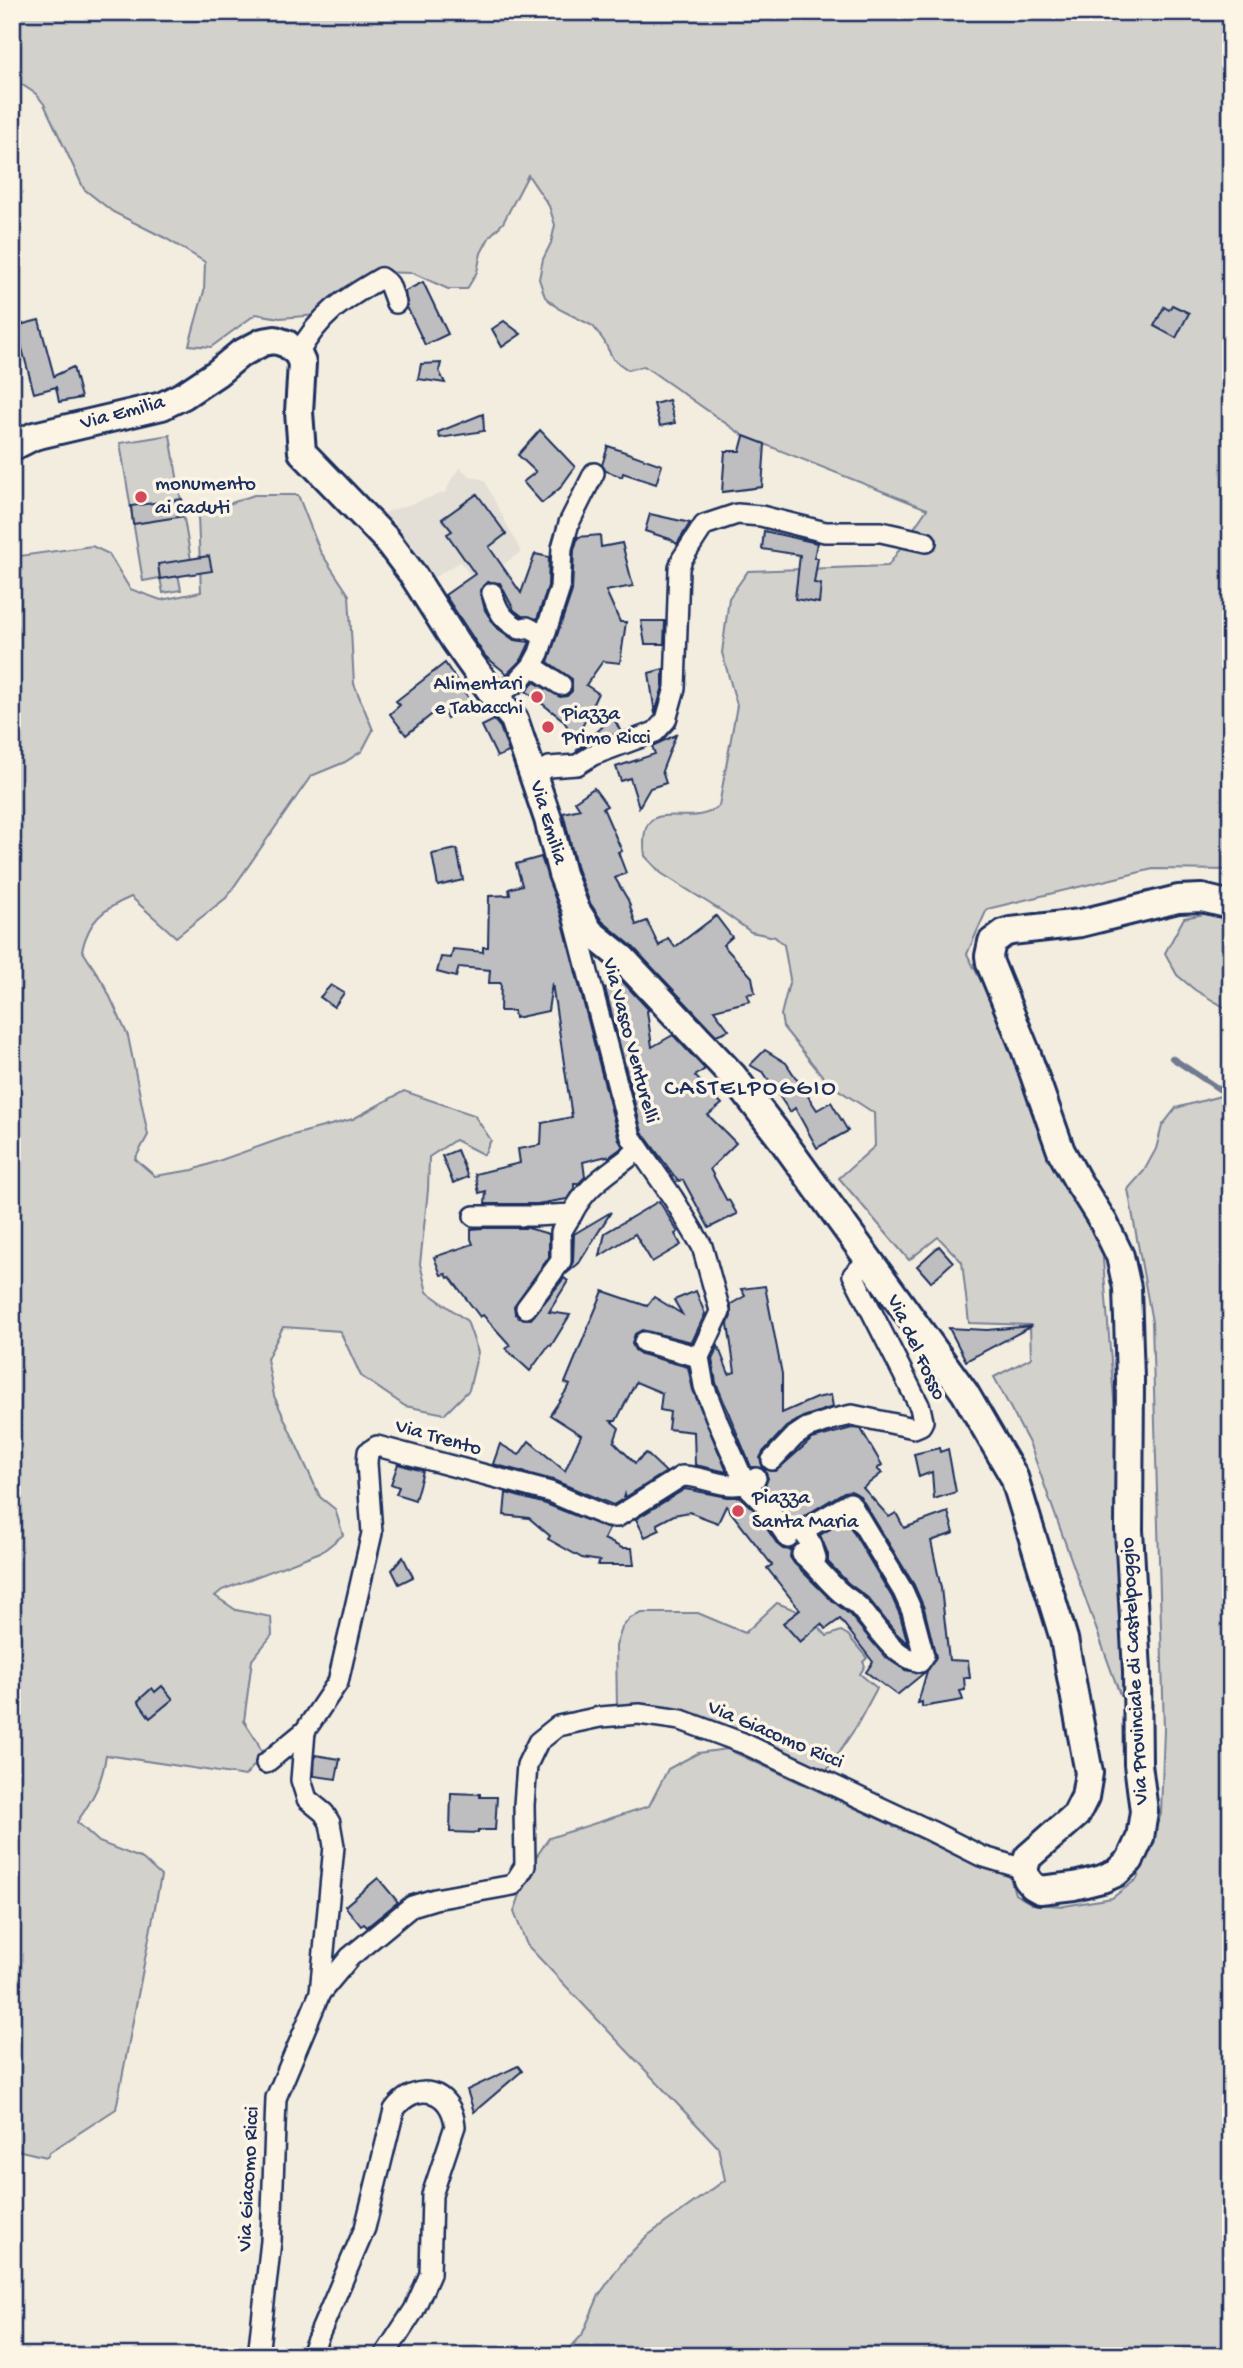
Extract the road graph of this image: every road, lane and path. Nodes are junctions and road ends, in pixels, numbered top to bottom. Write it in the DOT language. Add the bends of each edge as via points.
graph roads {
  1 [pos="396,303"];
  2 [pos="298,354"];
  3 [pos="12,447"];
  4 [pos="594,473"];
  5 [pos="926,542"];
  6 [pos="492,593"];
  7 [pos="544,636"];
  8 [pos="532,666"];
  9 [pos="561,685"];
  10 [pos="495,697"];
  11 [pos="532,774"];
  12 [pos="562,874"];
  13 [pos="1231,905"];
  14 [pos="639,1149"];
  15 [pos="572,1214"];
  16 [pos="474,1216"];
  17 [pos="869,1260"];
  18 [pos="526,1308"];
  19 [pos="644,1342"];
  20 [pos="699,1357"];
  21 [pos="772,1460"];
  22 [pos="744,1482"];
  23 [pos="788,1538"];
  24 [pos="922,1648"];
  25 [pos="305,1731"];
  26 [pos="266,1763"];
  27 [pos="1024,1869"];
  28 [pos="320,1993"];
  29 [pos="258,2356"];
  30 [pos="310,2356"];
  31 [pos="384,2356"];
  1 -- 2 [label="street" via="389,284 381,278 341,301 311,331"];
  2 -- 3 [label="main road, Via Emilia" via="287,344 263,342 162,406 34,436"];
  2 -- 10 [label="main road, Via Emilia" via="302,363 302,452 386,538"];
  4 -- 7 [label="street" via="569,523 559,587"];
  5 -- 11 [label="street" via="881,532 825,533 737,514 704,525 679,568 675,688 666,720 655,732 577,765 549,767"];
  6 -- 7 [label="street" via="505,622"];
  7 -- 8 [label="street"];
  8 -- 9 [label="street"];
  8 -- 10 [label="street"];
  10 -- 11 [label="main road, Via Emilia" via="514,719"];
  11 -- 12 [label="main road, Via Emilia"];
  12 -- 14 [label="street, Via Vasco Venturelli" via="625,1120"];
  12 -- 17 [label="main road, Via Emilia" via="590,932 622,958 733,1076"];
  13 -- 27 [label="main road, Via Provinciale di Castelpoggio" via="1202,898 1178,899 1081,923 1004,933 990,948 990,963 1061,1151 1119,1256 1126,1288 1130,1379 1129,1530 1144,1811 1140,1838 1129,1860 1102,1879 1041,1890 1032,1886"];
  14 -- 15 [label="street" via="594,1182"];
  14 -- 20 [label="street, Via Vasco Venturelli" via="702,1246 720,1312"];
  15 -- 16 [label="street"];
  15 -- 18 [label="street" via="561,1232 561,1262"];
  17 -- 21 [label="street, Via del Fosso" via="853,1275 923,1421 914,1428 852,1415 834,1419 807,1428"];
  17 -- 27 [label="main road" via="965,1393 1014,1477 1064,1639 1089,1773 1085,1797 1076,1815 1028,1857"];
  19 -- 20 [label="street"];
  20 -- 22 [label="street" via="704,1386"];
  22 -- 23 [label="street"];
  22 -- 25 [label="street, Via Trento" via="682,1476 617,1517 608,1517 550,1492 377,1446 368,1452 372,1533 342,1667 338,1682"];
  24 -- 24 [label="street" via="920,1662 906,1660 807,1558 816,1558 802,1531 850,1503 912,1611"];
  25 -- 26 [label="street, Via Trento"];
  25 -- 28 [label="street, Via Trento" via="301,1780 307,1799 330,1823 334,1846"];
  27 -- 28 [label="street, Via Giacomo Ricci" via="981,1857 743,1743 681,1720 639,1714 600,1717 558,1726 538,1742 527,1765 525,1866 513,1885 412,1906 350,1957"];
  28 -- 29 [label="street, Via Giacomo Ricci" via="276,2098 271,2241"];
  30 -- 31 [label="street" via="365,2228 394,2110 409,2095 431,2093 449,2105 455,2126 432,2195 430,2274 414,2311"];
}
